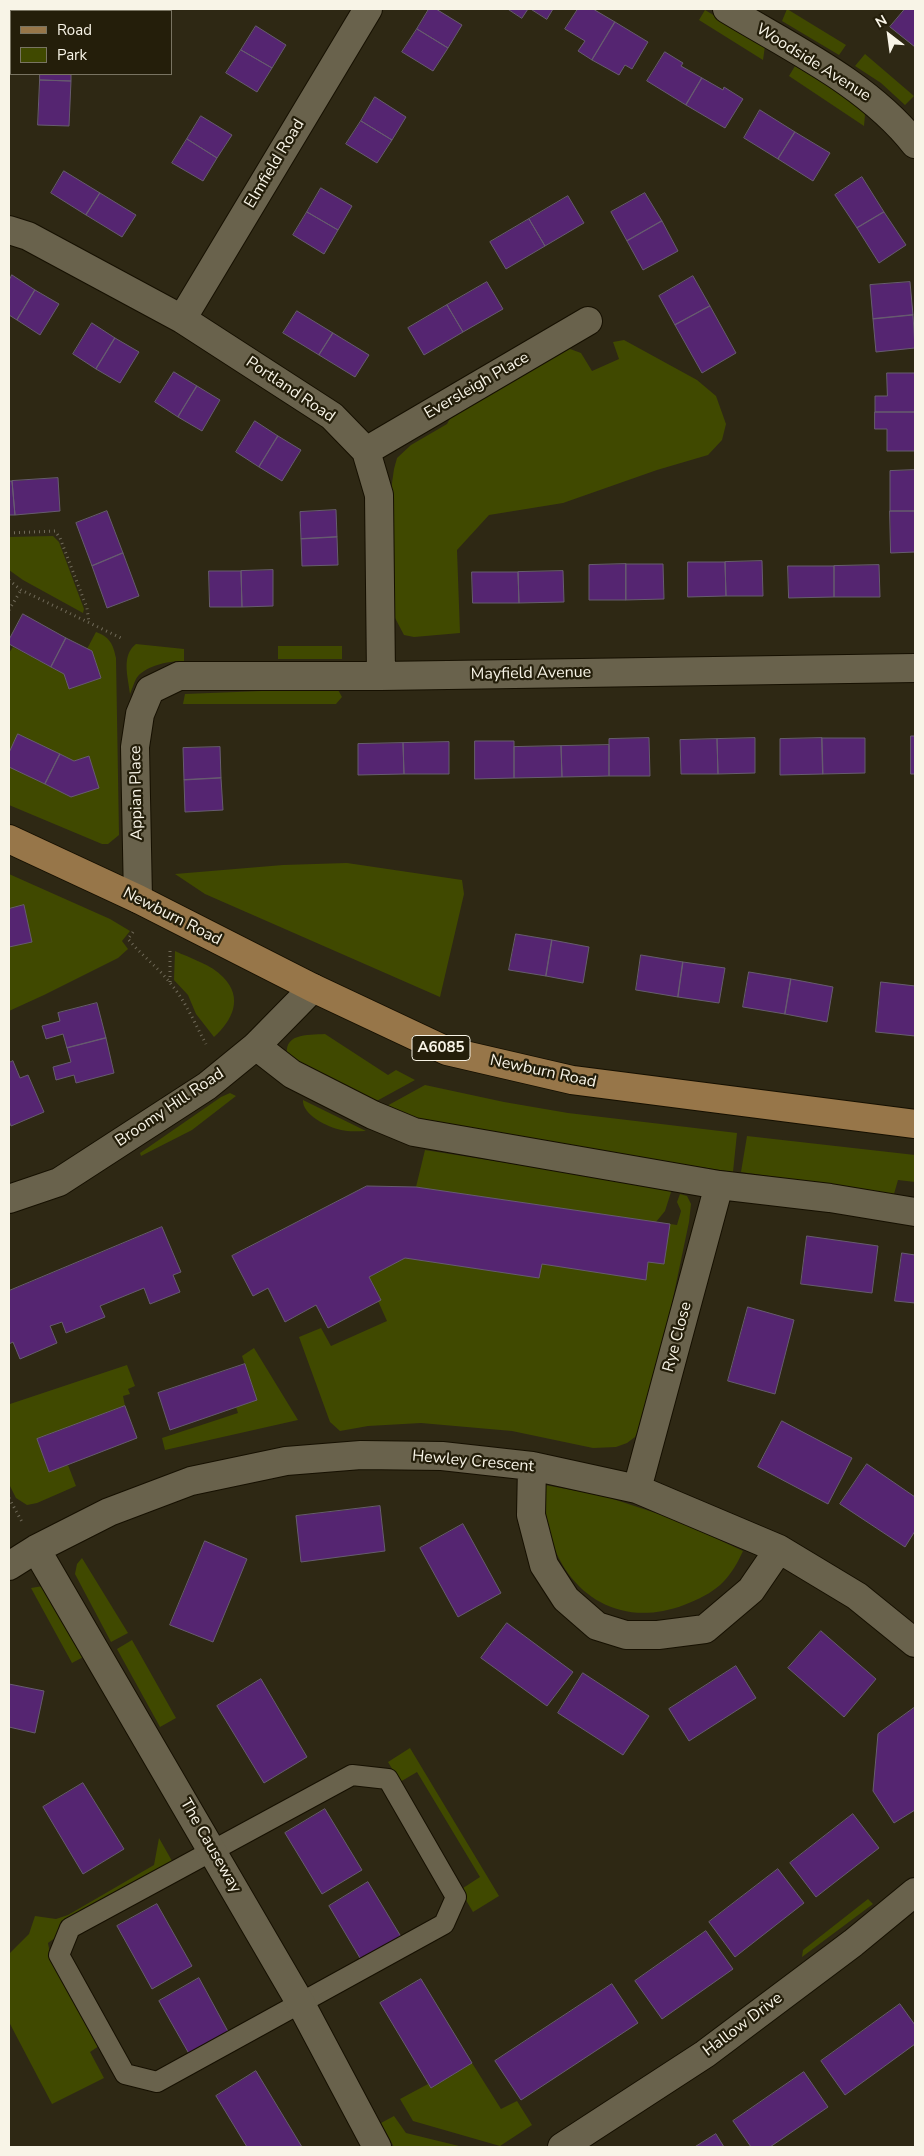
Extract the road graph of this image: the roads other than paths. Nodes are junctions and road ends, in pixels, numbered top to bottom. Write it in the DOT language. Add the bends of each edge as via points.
graph roads {
  1 [pos="368,9"];
  2 [pos="727,9"];
  3 [pos="915,144"];
  4 [pos="9,230"];
  5 [pos="182,319"];
  6 [pos="588,321"];
  7 [pos="366,450"];
  8 [pos="915,668"];
  9 [pos="381,676"];
  10 [pos="150,690"];
  11 [pos="9,838"];
  12 [pos="138,899"];
  13 [pos="313,988"];
  14 [pos="256,1046"];
  15 [pos="915,1124"];
  16 [pos="719,1185"];
  17 [pos="9,1199"];
  18 [pos="915,1212"];
  19 [pos="532,1466"];
  20 [pos="637,1489"];
  21 [pos="36,1549"];
  22 [pos="779,1549"];
  23 [pos="9,1566"];
  24 [pos="915,1643"];
  25 [pos="212,1850"];
  26 [pos="915,1892"];
  27 [pos="301,2004"];
  28 [pos="378,2147"];
  29 [pos="562,2147"];
  1 -- 5 [label="street, Elmfield Road"];
  2 -- 3 [label="street, Woodside Avenue" via="848,82 875,102"];
  4 -- 5 [label="street, Portland Road" via="28,236"];
  5 -- 7 [label="street, Portland Road" via="332,416"];
  6 -- 7 [label="street, Eversleigh Place"];
  7 -- 9 [label="street, Portland Road" via="379,495"];
  8 -- 9 [label="street, Mayfield Avenue"];
  9 -- 10 [label="street, Mayfield Avenue" via="179,676"];
  10 -- 12 [label="street, Appian Place" via="140,714 135,747"];
  11 -- 12 [label="main road, Newburn Road / A6085"];
  12 -- 13 [label="main road, Newburn Road / A6085"];
  13 -- 14 [label="street, Broomy Hill Road"];
  13 -- 15 [label="main road, Newburn Road / A6085" via="447,1050 572,1080"];
  14 -- 16 [label="street" via="292,1074 414,1132"];
  14 -- 17 [label="street, Broomy Hill Road" via="207,1086 59,1182"];
  16 -- 18 [label="street"];
  16 -- 20 [label="street, Rye Close"];
  19 -- 20 [label="street, Hewley Crescent"];
  19 -- 21 [label="street, Hewley Crescent" via="442,1456 361,1455 286,1461 190,1481 109,1512"];
  19 -- 22 [label="street" via="531,1516 544,1565 566,1598 596,1626 626,1635 705,1629 751,1590"];
  20 -- 22 [label="street, Hewley Crescent"];
  21 -- 23 [label="street, Hewley Crescent"];
  21 -- 25 [label="street, The Causeway"];
  22 -- 24 [label="street, Hewley Crescent" via="857,1596"];
  25 -- 27 [label="street, The Causeway"];
  25 -- 27 [label="lane" via="70,1928 59,1955 125,2074 157,2082"];
  25 -- 27 [label="lane" via="352,1775 388,1779 456,1897 444,1924"];
  26 -- 29 [label="street, Hallow Drive" via="854,1943 705,2054"];
  27 -- 28 [label="street, The Causeway"];
}
